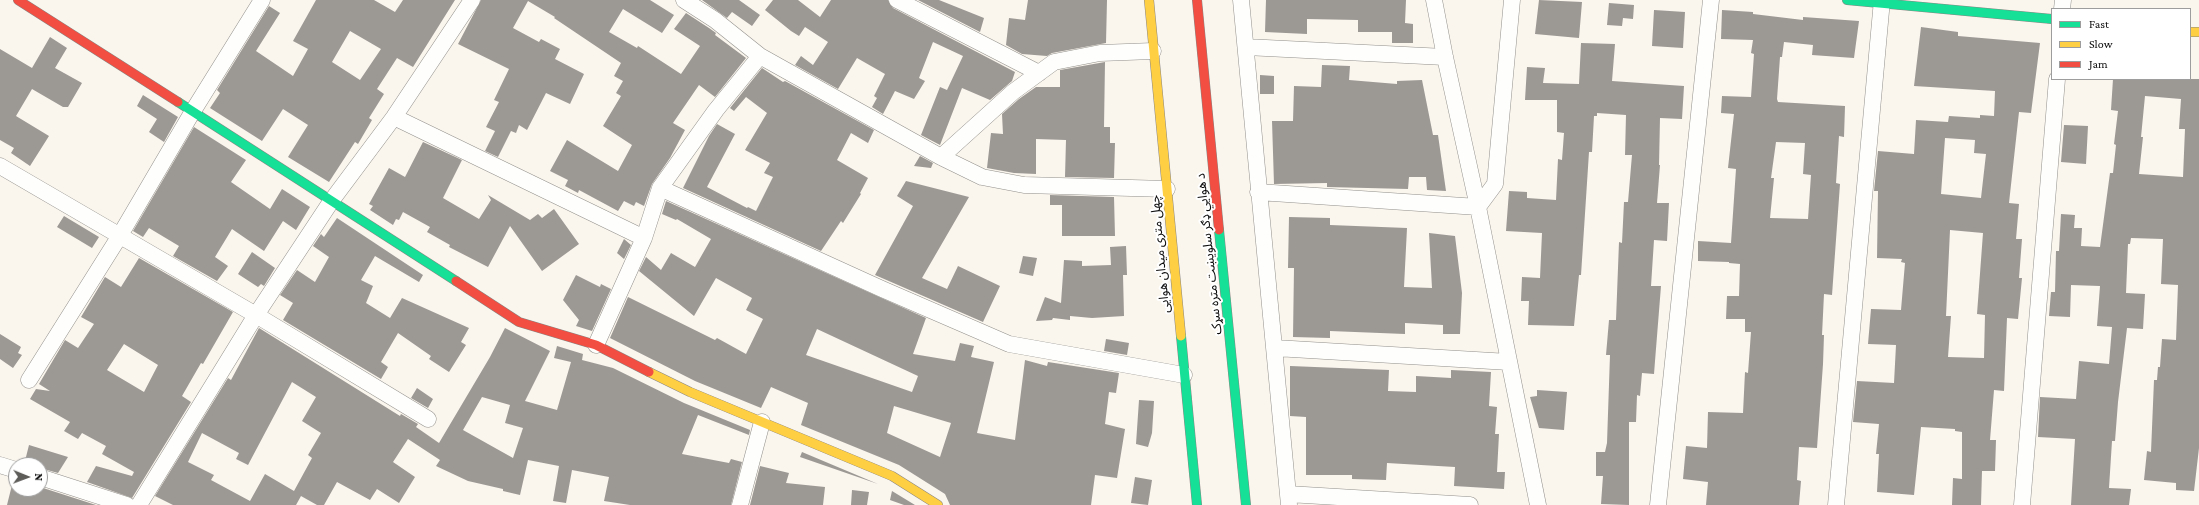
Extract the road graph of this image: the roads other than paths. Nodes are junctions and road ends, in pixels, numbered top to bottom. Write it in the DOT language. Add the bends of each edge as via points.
graph roads {
  1 [pos="18,0"];
  2 [pos="262,0"];
  3 [pos="472,0"];
  4 [pos="684,0"];
  5 [pos="897,0"];
  6 [pos="1149,0"];
  7 [pos="1197,0"];
  8 [pos="1241,0"];
  9 [pos="1434,0"];
  10 [pos="1512,0"];
  11 [pos="1711,0"];
  12 [pos="1847,0"];
  13 [pos="1882,2"];
  14 [pos="2051,19"];
  15 [pos="1246,48"];
  16 [pos="1153,51"];
  17 [pos="760,56"];
  18 [pos="1445,57"];
  19 [pos="1039,73"];
  20 [pos="2056,80"];
  21 [pos="193,111"];
  22 [pos="394,117"];
  23 [pos="941,156"];
  24 [pos="0,166"];
  25 [pos="660,188"];
  26 [pos="1167,190"];
  27 [pos="1258,192"];
  28 [pos="332,200"];
  29 [pos="1478,207"];
  30 [pos="119,237"];
  31 [pos="644,238"];
  32 [pos="256,315"];
  33 [pos="596,345"];
  34 [pos="1275,348"];
  35 [pos="1508,362"];
  36 [pos="1184,375"];
  37 [pos="29,380"];
  38 [pos="428,419"];
  39 [pos="762,422"];
  40 [pos="48,480"];
  41 [pos="1289,500"];
  42 [pos="127,505"];
  43 [pos="140,505"];
  44 [pos="740,505"];
  45 [pos="938,505"];
  46 [pos="1197,505"];
  47 [pos="1246,505"];
  48 [pos="1470,505"];
  49 [pos="1538,505"];
  50 [pos="1658,505"];
  51 [pos="1836,505"];
  52 [pos="2022,505"];
  1 -- 21 [label="street"];
  2 -- 21 [label="street"];
  3 -- 22 [label="street"];
  4 -- 17 [label="street" via="715,20"];
  5 -- 19 [label="street"];
  6 -- 16 [label="street, چهل متری میدان هوایی"];
  7 -- 47 [label="street, د هوايي ډګر سلویښت متره سړک"];
  8 -- 15 [label="street"];
  9 -- 18 [label="street"];
  10 -- 29 [label="street" via="1495,184"];
  11 -- 50 [label="street"];
  12 -- 13 [label="street"];
  13 -- 14 [label="street"];
  13 -- 51 [label="street"];
  15 -- 18 [label="street"];
  15 -- 27 [label="street"];
  16 -- 19 [label="street" via="1093,55 1054,62"];
  16 -- 26 [label="street, چهل متری میدان هوایی"];
  17 -- 23 [label="street"];
  17 -- 25 [label="street" via="716,110"];
  18 -- 29 [label="street"];
  19 -- 23 [label="street" via="1013,92"];
  20 -- 52 [label="street"];
  21 -- 28 [label="street"];
  21 -- 30 [label="street"];
  22 -- 28 [label="street"];
  22 -- 31 [label="street"];
  23 -- 26 [label="street" via="982,177 1024,185"];
  24 -- 30 [label="street"];
  25 -- 31 [label="street"];
  25 -- 36 [label="street" via="1009,344"];
  26 -- 36 [label="street, چهل متری میدان هوایی"];
  27 -- 29 [label="street"];
  27 -- 34 [label="street"];
  28 -- 32 [label="street"];
  28 -- 33 [label="street" via="519,322"];
  29 -- 35 [label="street"];
  30 -- 32 [label="street"];
  30 -- 37 [label="street"];
  31 -- 33 [label="street"];
  32 -- 38 [label="street"];
  32 -- 43 [label="street"];
  33 -- 39 [label="street" via="690,392"];
  34 -- 35 [label="street"];
  34 -- 41 [label="street"];
  35 -- 49 [label="street"];
  36 -- 46 [label="street, چهل متری میدان هوایی"];
  39 -- 44 [label="street"];
  39 -- 45 [label="street" via="892,476"];
  40 -- 42 [label="street"];
  41 -- 48 [label="street"];
}
